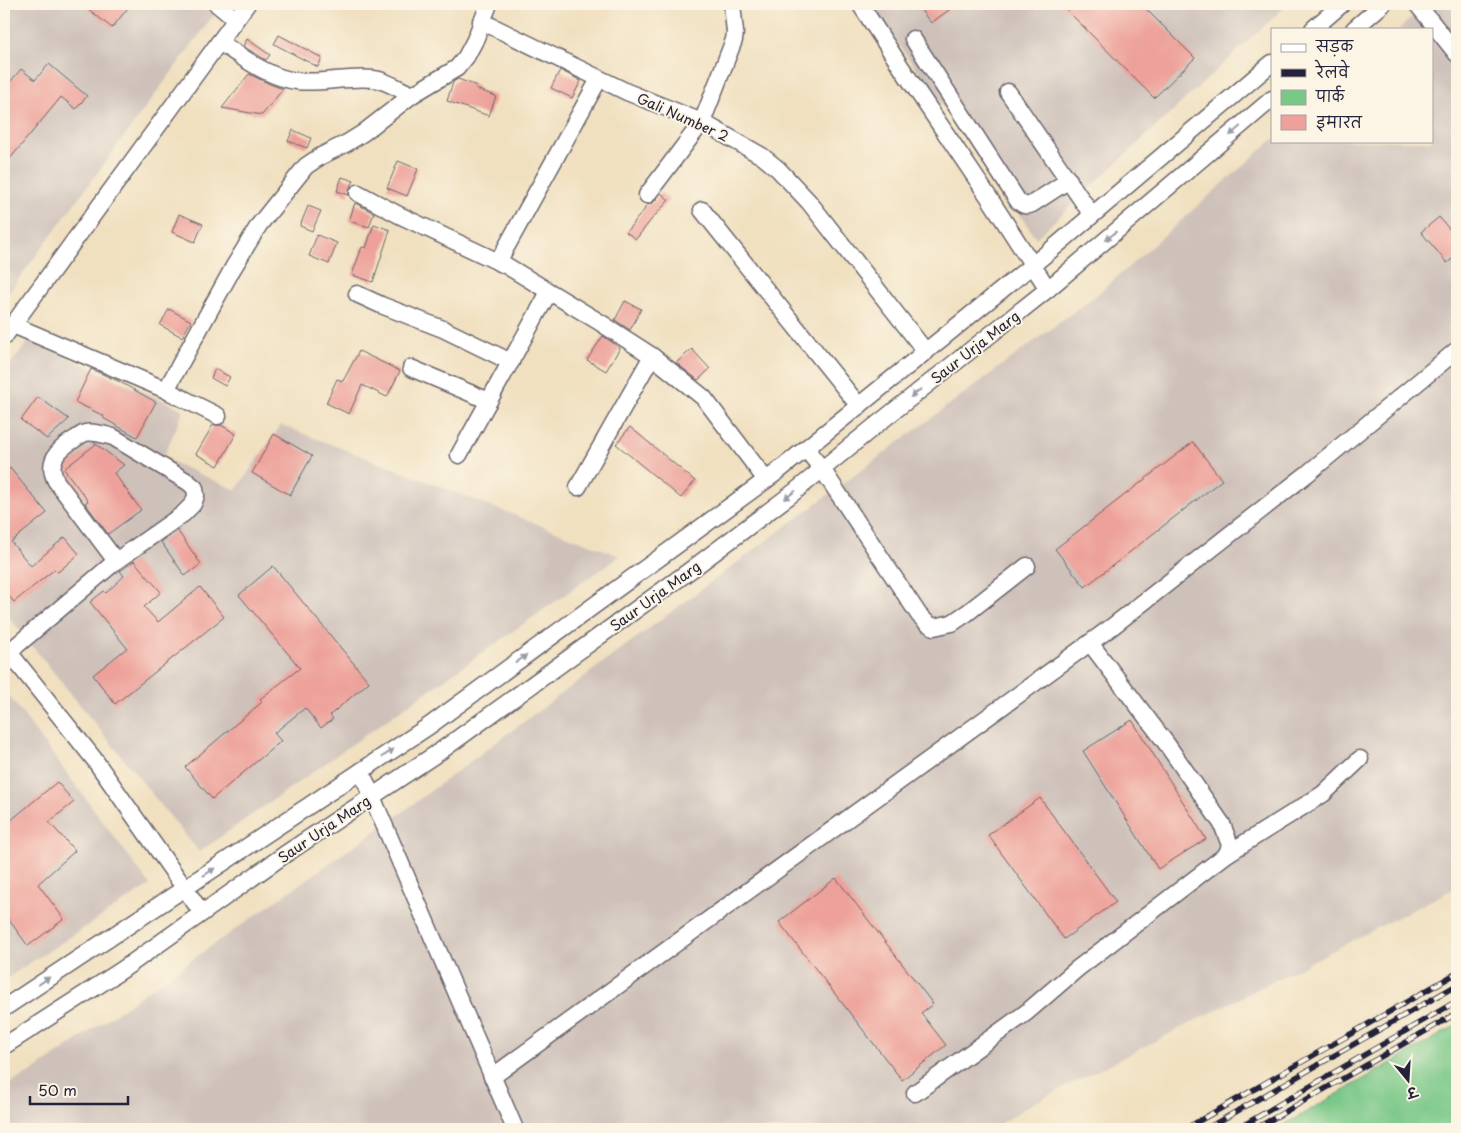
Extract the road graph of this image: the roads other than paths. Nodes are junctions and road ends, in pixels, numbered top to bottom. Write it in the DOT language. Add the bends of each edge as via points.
graph roads {
  1 [pos="217,4"];
  2 [pos="247,4"];
  3 [pos="489,4"];
  4 [pos="732,4"];
  5 [pos="860,4"];
  6 [pos="1342,4"];
  7 [pos="1383,4"];
  8 [pos="1416,4"];
  9 [pos="236,19"];
  10 [pos="481,21"];
  11 [pos="1314,28"];
  12 [pos="1355,28"];
  13 [pos="913,38"];
  14 [pos="219,42"];
  15 [pos="1457,54"];
  16 [pos="1271,64"];
  17 [pos="599,79"];
  18 [pos="1008,92"];
  19 [pos="412,95"];
  20 [pos="1271,100"];
  21 [pos="702,122"];
  22 [pos="1068,180"];
  23 [pos="358,193"];
  24 [pos="647,195"];
  25 [pos="702,210"];
  26 [pos="1092,215"];
  27 [pos="498,262"];
  28 [pos="1033,264"];
  29 [pos="1048,289"];
  30 [pos="549,292"];
  31 [pos="357,294"];
  32 [pos="8,331"];
  33 [pos="1457,350"];
  34 [pos="926,352"];
  35 [pos="652,356"];
  36 [pos="510,362"];
  37 [pos="411,368"];
  38 [pos="166,390"];
  39 [pos="489,401"];
  40 [pos="859,406"];
  41 [pos="218,416"];
  42 [pos="806,449"];
  43 [pos="459,455"];
  44 [pos="822,469"];
  45 [pos="766,480"];
  46 [pos="578,487"];
  47 [pos="116,561"];
  48 [pos="1027,566"];
  49 [pos="632,578"];
  50 [pos="650,600"];
  51 [pos="1090,643"];
  52 [pos="6,649"];
  53 [pos="1360,759"];
  54 [pos="361,771"];
  55 [pos="373,795"];
  56 [pos="1227,854"];
  57 [pos="184,888"];
  58 [pos="202,913"];
  59 [pos="4,1008"];
  60 [pos="4,1046"];
  61 [pos="492,1077"];
  62 [pos="916,1093"];
  63 [pos="515,1129"];
  1 -- 9 [label="street"];
  2 -- 9 [label="street"];
  3 -- 10 [label="street"];
  4 -- 21 [label="street" via="734,40"];
  5 -- 28 [label="street"];
  6 -- 11 [label="street"];
  7 -- 12 [label="street"];
  8 -- 15 [label="street"];
  9 -- 14 [label="street"];
  10 -- 17 [label="street, Gali Number 2"];
  10 -- 19 [label="street" via="466,57 457,68"];
  13 -- 22 [label="street" via="1018,201 1028,206"];
  14 -- 19 [label="street" via="267,73 282,78 321,82 376,79"];
  14 -- 32 [label="street"];
  16 -- 26 [label="street, Saur Urja Marg"];
  17 -- 21 [label="street, Gali Number 2"];
  17 -- 27 [label="street"];
  18 -- 22 [label="street"];
  19 -- 38 [label="street" via="363,133 306,166 259,225"];
  20 -- 29 [label="street, Saur Urja Marg, one-way"];
  21 -- 24 [label="street"];
  21 -- 34 [label="street, Gali Number 2" via="762,156 778,169 808,202"];
  22 -- 26 [label="street"];
  23 -- 27 [label="street"];
  25 -- 40 [label="street"];
  26 -- 28 [label="street, Saur Urja Marg"];
  27 -- 30 [label="street"];
  28 -- 29 [label="street"];
  28 -- 34 [label="street, Saur Urja Marg"];
  29 -- 44 [label="street, Saur Urja Marg, one-way"];
  30 -- 35 [label="street"];
  30 -- 36 [label="street"];
  31 -- 36 [label="street" via="443,329"];
  32 -- 38 [label="street"];
  33 -- 51 [label="street" via="1307,474"];
  34 -- 40 [label="street, Saur Urja Marg"];
  35 -- 45 [label="street" via="704,398"];
  35 -- 46 [label="street"];
  36 -- 39 [label="street"];
  37 -- 39 [label="street"];
  38 -- 41 [label="street"];
  39 -- 43 [label="street"];
  40 -- 42 [label="street, Saur Urja Marg"];
  42 -- 44 [label="street"];
  42 -- 45 [label="street, Saur Urja Marg"];
  44 -- 48 [label="street" via="919,615 934,627 952,623"];
  44 -- 50 [label="street, Saur Urja Marg, one-way"];
  45 -- 49 [label="street, Saur Urja Marg"];
  47 -- 47 [label="street" via="183,514 193,504 195,488 113,437 86,433 56,456 52,472"];
  47 -- 52 [label="street"];
  49 -- 50 [label="street"];
  54 -- 49 [label="street, Saur Urja Marg, one-way" via="429,726"];
  50 -- 55 [label="street, Saur Urja Marg" via="442,750"];
  51 -- 56 [label="street" via="1222,824 1230,845"];
  51 -- 61 [label="street"];
  52 -- 57 [label="street" via="94,760"];
  53 -- 56 [label="street" via="1323,794"];
  54 -- 55 [label="street"];
  57 -- 54 [label="street, Saur Urja Marg, one-way"];
  55 -- 58 [label="street, Saur Urja Marg"];
  55 -- 61 [label="street"];
  56 -- 62 [label="street" via="1077,969 1027,1012"];
  57 -- 58 [label="street"];
  59 -- 57 [label="street, Saur Urja Marg, one-way"];
  58 -- 60 [label="street, Saur Urja Marg" via="122,970"];
  61 -- 63 [label="street"];
}
